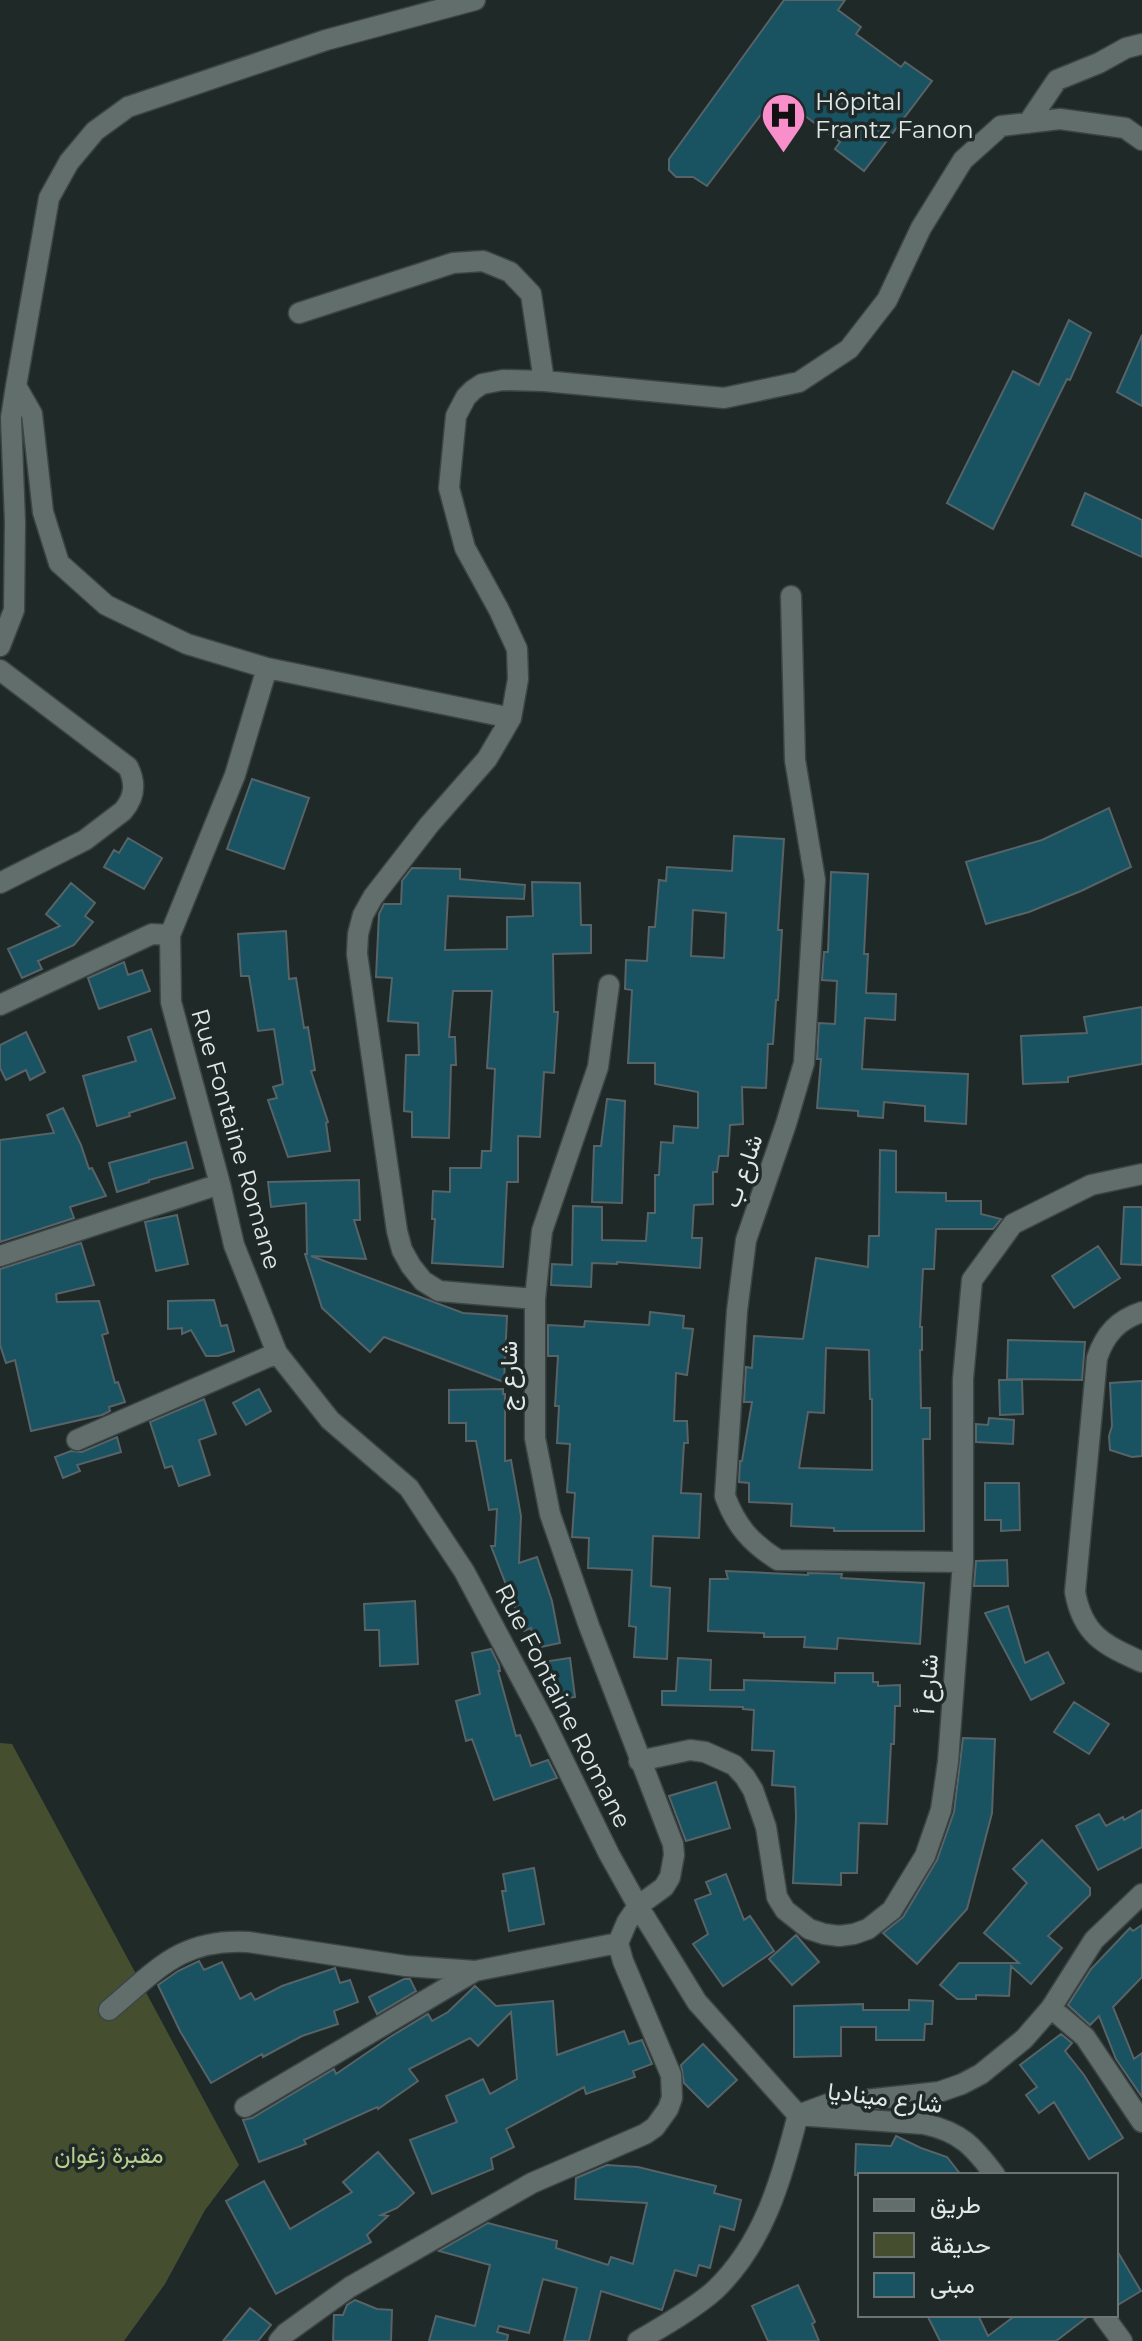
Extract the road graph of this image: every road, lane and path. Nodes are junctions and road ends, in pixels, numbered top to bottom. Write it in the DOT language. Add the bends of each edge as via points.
graph roads {
  1 [pos="475,0"];
  2 [pos="1142,44"];
  3 [pos="1028,123"];
  4 [pos="1142,140"];
  5 [pos="299,313"];
  6 [pos="544,381"];
  7 [pos="16,386"];
  8 [pos="791,596"];
  9 [pos="0,646"];
  10 [pos="267,668"];
  11 [pos="0,670"];
  12 [pos="511,718"];
  13 [pos="0,883"];
  14 [pos="170,935"];
  15 [pos="609,985"];
  16 [pos="0,1005"];
  17 [pos="1142,1174"];
  18 [pos="220,1184"];
  19 [pos="0,1256"];
  20 [pos="535,1299"];
  21 [pos="1142,1312"];
  22 [pos="277,1353"];
  23 [pos="77,1440"];
  24 [pos="963,1562"];
  25 [pos="1142,1662"];
  26 [pos="639,1761"];
  27 [pos="1142,1894"];
  28 [pos="638,1906"];
  29 [pos="618,1943"];
  30 [pos="475,1971"];
  31 [pos="1051,2008"];
  32 [pos="109,2010"];
  33 [pos="245,2107"];
  34 [pos="798,2115"];
  35 [pos="1142,2122"];
  36 [pos="993,2173"];
  37 [pos="1104,2317"];
  38 [pos="279,2341"];
  39 [pos="638,2341"];
  40 [pos="1122,2341"];
  1 -- 7 [label="street" via="326,40 128,107 95,131 49,198"];
  2 -- 3 [label="street" via="1057,80"];
  3 -- 4 [label="street" via="1060,119 1125,128"];
  3 -- 6 [label="street" via="1001,126 963,160 921,228 887,300 849,349 799,382 724,398"];
  5 -- 6 [label="street" via="453,263 483,261 510,272 531,294"];
  6 -- 12 [label="street" via="492,381 473,390 456,416 453,442 449,488 465,548 517,649"];
  7 -- 9 [label="street" via="11,418 14,610"];
  7 -- 10 [label="street" via="32,414 43,512 59,563 106,605 187,644"];
  8 -- 24 [label="street, شارع ب" via="795,760 815,880 804,1063 746,1240 725,1496 744,1534 778,1560"];
  10 -- 12 [label="street"];
  10 -- 14 [label="street, Rue Fontaine Romane" via="235,775"];
  11 -- 13 [label="street" via="128,767 134,790 123,811 85,840"];
  12 -- 20 [label="street" via="487,759 373,897 361,924 357,954 397,1231 406,1258 423,1281 439,1291"];
  14 -- 16 [label="street" via="152,934"];
  14 -- 18 [label="street, Rue Fontaine Romane" via="171,1002"];
  15 -- 20 [label="street, شارع ج" via="598,1067 542,1231"];
  17 -- 24 [label="street, شارع أ" via="1091,1185 1013,1224 972,1280 963,1379"];
  18 -- 19 [label="street"];
  18 -- 22 [label="street, Rue Fontaine Romane" via="234,1245"];
  20 -- 26 [label="street, شارع ج" via="535,1438 550,1514"];
  21 -- 25 [label="street" via="1109,1333 1097,1358 1075,1592 1095,1637"];
  22 -- 23 [label="street"];
  22 -- 28 [label="street, Rue Fontaine Romane" via="330,1420 409,1488 464,1571"];
  24 -- 26 [label="street, شارع أ" via="941,1810 925,1856 900,1897 868,1929 824,1934 785,1910 777,1897 766,1827 753,1790 734,1765 690,1750"];
  26 -- 28 [label="street, شارع ج" via="674,1855 664,1887"];
  27 -- 31 [label="street" via="1094,1940"];
  28 -- 29 [label="street"];
  28 -- 34 [label="street, Rue Fontaine Romane" via="697,2002"];
  29 -- 30 [label="street"];
  29 -- 38 [label="street" via="671,2075 672,2098 662,2119 645,2134 532,2183 350,2287"];
  30 -- 32 [label="street" via="225,1941 181,1953"];
  30 -- 33 [label="street"];
  31 -- 34 [label="street" via="1001,2060 962,2084 939,2092 828,2104"];
  31 -- 35 [label="street" via="1085,2037"];
  34 -- 36 [label="street, شارع ميناديا" via="942,2128 973,2146"];
  34 -- 39 [label="street" via="762,2227 738,2265 713,2292"];
  37 -- 40 [label="street"];
}
